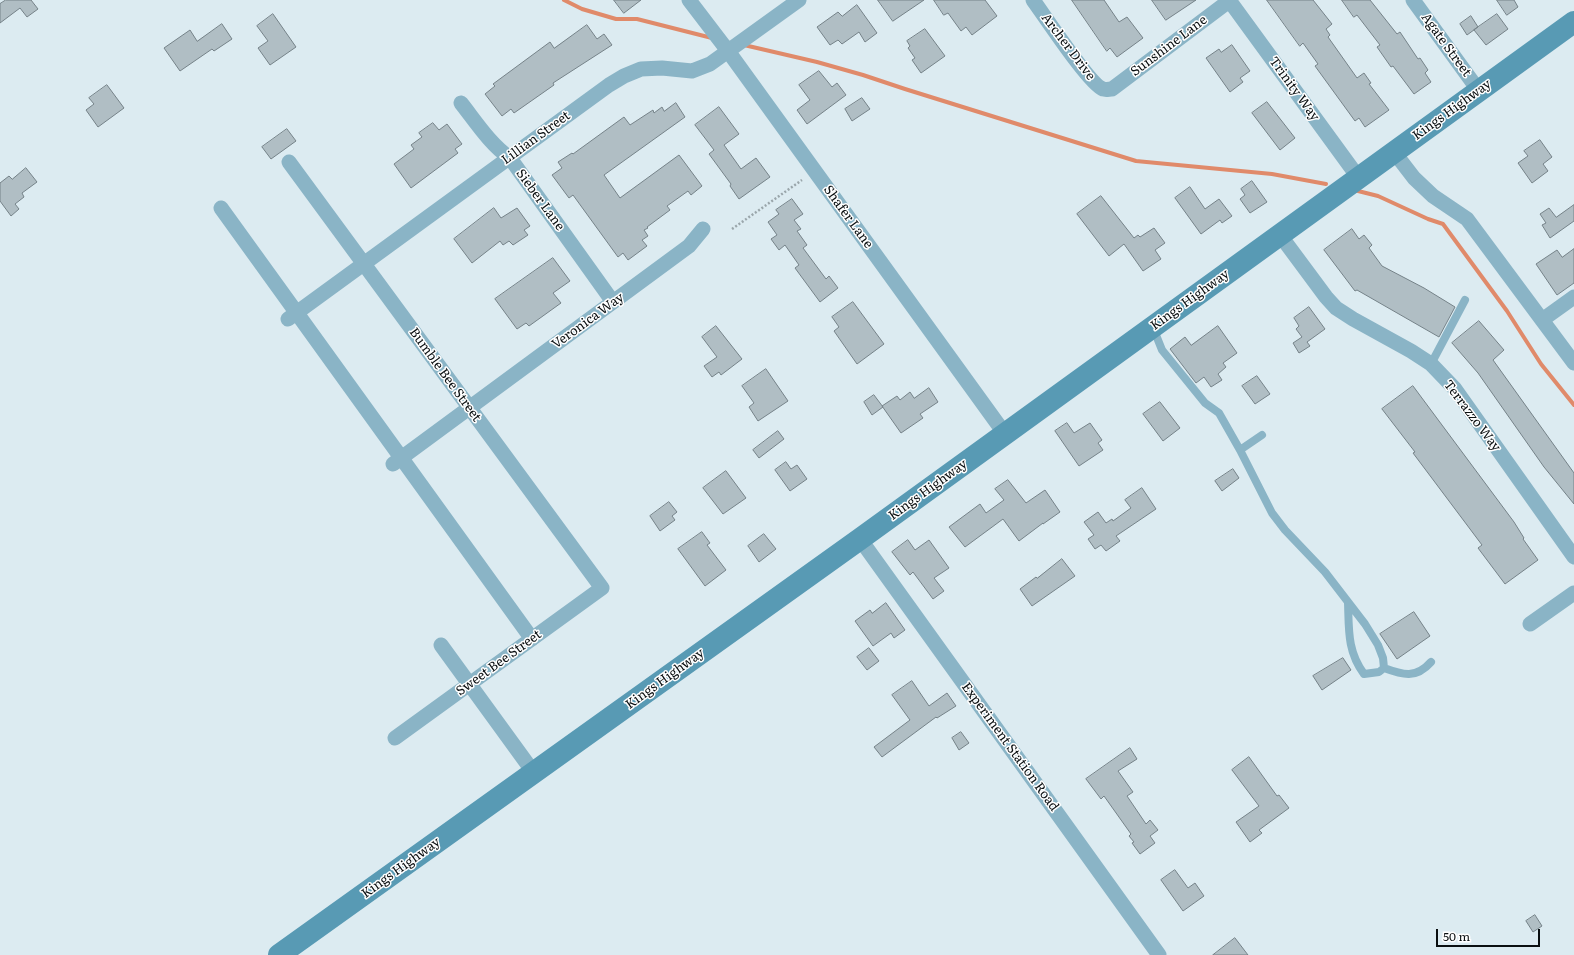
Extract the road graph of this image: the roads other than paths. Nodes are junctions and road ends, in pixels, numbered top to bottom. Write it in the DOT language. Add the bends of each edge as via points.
graph roads {
  1 [pos="689,0"];
  2 [pos="799,0"];
  3 [pos="1033,0"];
  4 [pos="1229,0"];
  5 [pos="1413,0"];
  6 [pos="1574,22"];
  7 [pos="728,51"];
  8 [pos="1107,90"];
  9 [pos="1479,91"];
  10 [pos="462,103"];
  11 [pos="1394,152"];
  12 [pos="510,158"];
  13 [pos="289,162"];
  14 [pos="1358,177"];
  15 [pos="221,208"];
  16 [pos="702,229"];
  17 [pos="1280,235"];
  18 [pos="364,264"];
  19 [pos="1574,297"];
  20 [pos="1465,300"];
  21 [pos="613,302"];
  22 [pos="293,316"];
  23 [pos="1542,320"];
  24 [pos="1156,325"];
  25 [pos="1574,363"];
  26 [pos="1431,364"];
  27 [pos="469,408"];
  28 [pos="1005,434"];
  29 [pos="1262,435"];
  30 [pos="1240,450"];
  31 [pos="397,461"];
  32 [pos="860,539"];
  33 [pos="1574,557"];
  34 [pos="602,588"];
  35 [pos="1574,593"];
  36 [pos="1348,602"];
  37 [pos="1530,624"];
  38 [pos="532,639"];
  39 [pos="441,645"];
  40 [pos="1430,662"];
  41 [pos="1384,668"];
  42 [pos="470,684"];
  43 [pos="396,738"];
  44 [pos="534,773"];
  45 [pos="279,955"];
  46 [pos="1159,955"];
  1 -- 7 [label="street, Shafer Lane"];
  2 -- 7 [label="street, Lillian Street"];
  3 -- 8 [label="street, Archer Drive" via="1076,60 1098,86"];
  4 -- 8 [label="street, Sunshine Lane" via="1112,89"];
  4 -- 14 [label="street, Trinity Way"];
  5 -- 9 [label="street, Agate Street"];
  6 -- 9 [label="street, Kings Highway"];
  7 -- 12 [label="street, Lillian Street" via="710,64 692,71 641,69 624,76"];
  7 -- 28 [label="street, Shafer Lane"];
  9 -- 11 [label="street, Kings Highway"];
  10 -- 12 [label="street, Sieber Lane" via="491,141"];
  11 -- 14 [label="street, Kings Highway"];
  11 -- 23 [label="street" via="1414,178 1433,196 1467,219"];
  12 -- 18 [label="street, Lillian Street"];
  12 -- 21 [label="street, Sieber Lane"];
  13 -- 18 [label="street, Bumble Bee Street"];
  14 -- 17 [label="street, Kings Highway"];
  15 -- 22 [label="street"];
  16 -- 21 [label="street, Veronica Way" via="689,246"];
  17 -- 24 [label="street, Kings Highway"];
  17 -- 26 [label="street, Terrazzo Way" via="1336,308"];
  18 -- 22 [label="street, Lillian Street"];
  18 -- 27 [label="street, Bumble Bee Street"];
  19 -- 23 [label="street"];
  20 -- 26 [label="lane"];
  21 -- 27 [label="street, Veronica Way"];
  22 -- 31 [label="street"];
  23 -- 25 [label="street"];
  24 -- 28 [label="street, Kings Highway"];
  24 -- 30 [label="lane" via="1156,335 1162,350 1205,404 1219,413"];
  26 -- 33 [label="street, Terrazzo Way" via="1455,389"];
  27 -- 31 [label="street, Veronica Way"];
  27 -- 34 [label="street, Bumble Bee Street"];
  28 -- 32 [label="street, Kings Highway"];
  29 -- 30 [label="lane"];
  30 -- 36 [label="lane" via="1272,513"];
  31 -- 38 [label="street"];
  32 -- 44 [label="street, Kings Highway"];
  32 -- 46 [label="street, Experiment Station Road"];
  34 -- 38 [label="street, Sweet Bee Street"];
  35 -- 37 [label="street"];
  36 -- 41 [label="lane" via="1378,645"];
  36 -- 41 [label="lane" via="1352,651 1358,665 1364,674 1378,672"];
  38 -- 42 [label="street, Sweet Bee Street"];
  39 -- 42 [label="street"];
  40 -- 41 [label="lane" via="1424,670 1406,674"];
  42 -- 43 [label="street, Sweet Bee Street"];
  42 -- 44 [label="street"];
  44 -- 45 [label="street, Kings Highway"];
}
